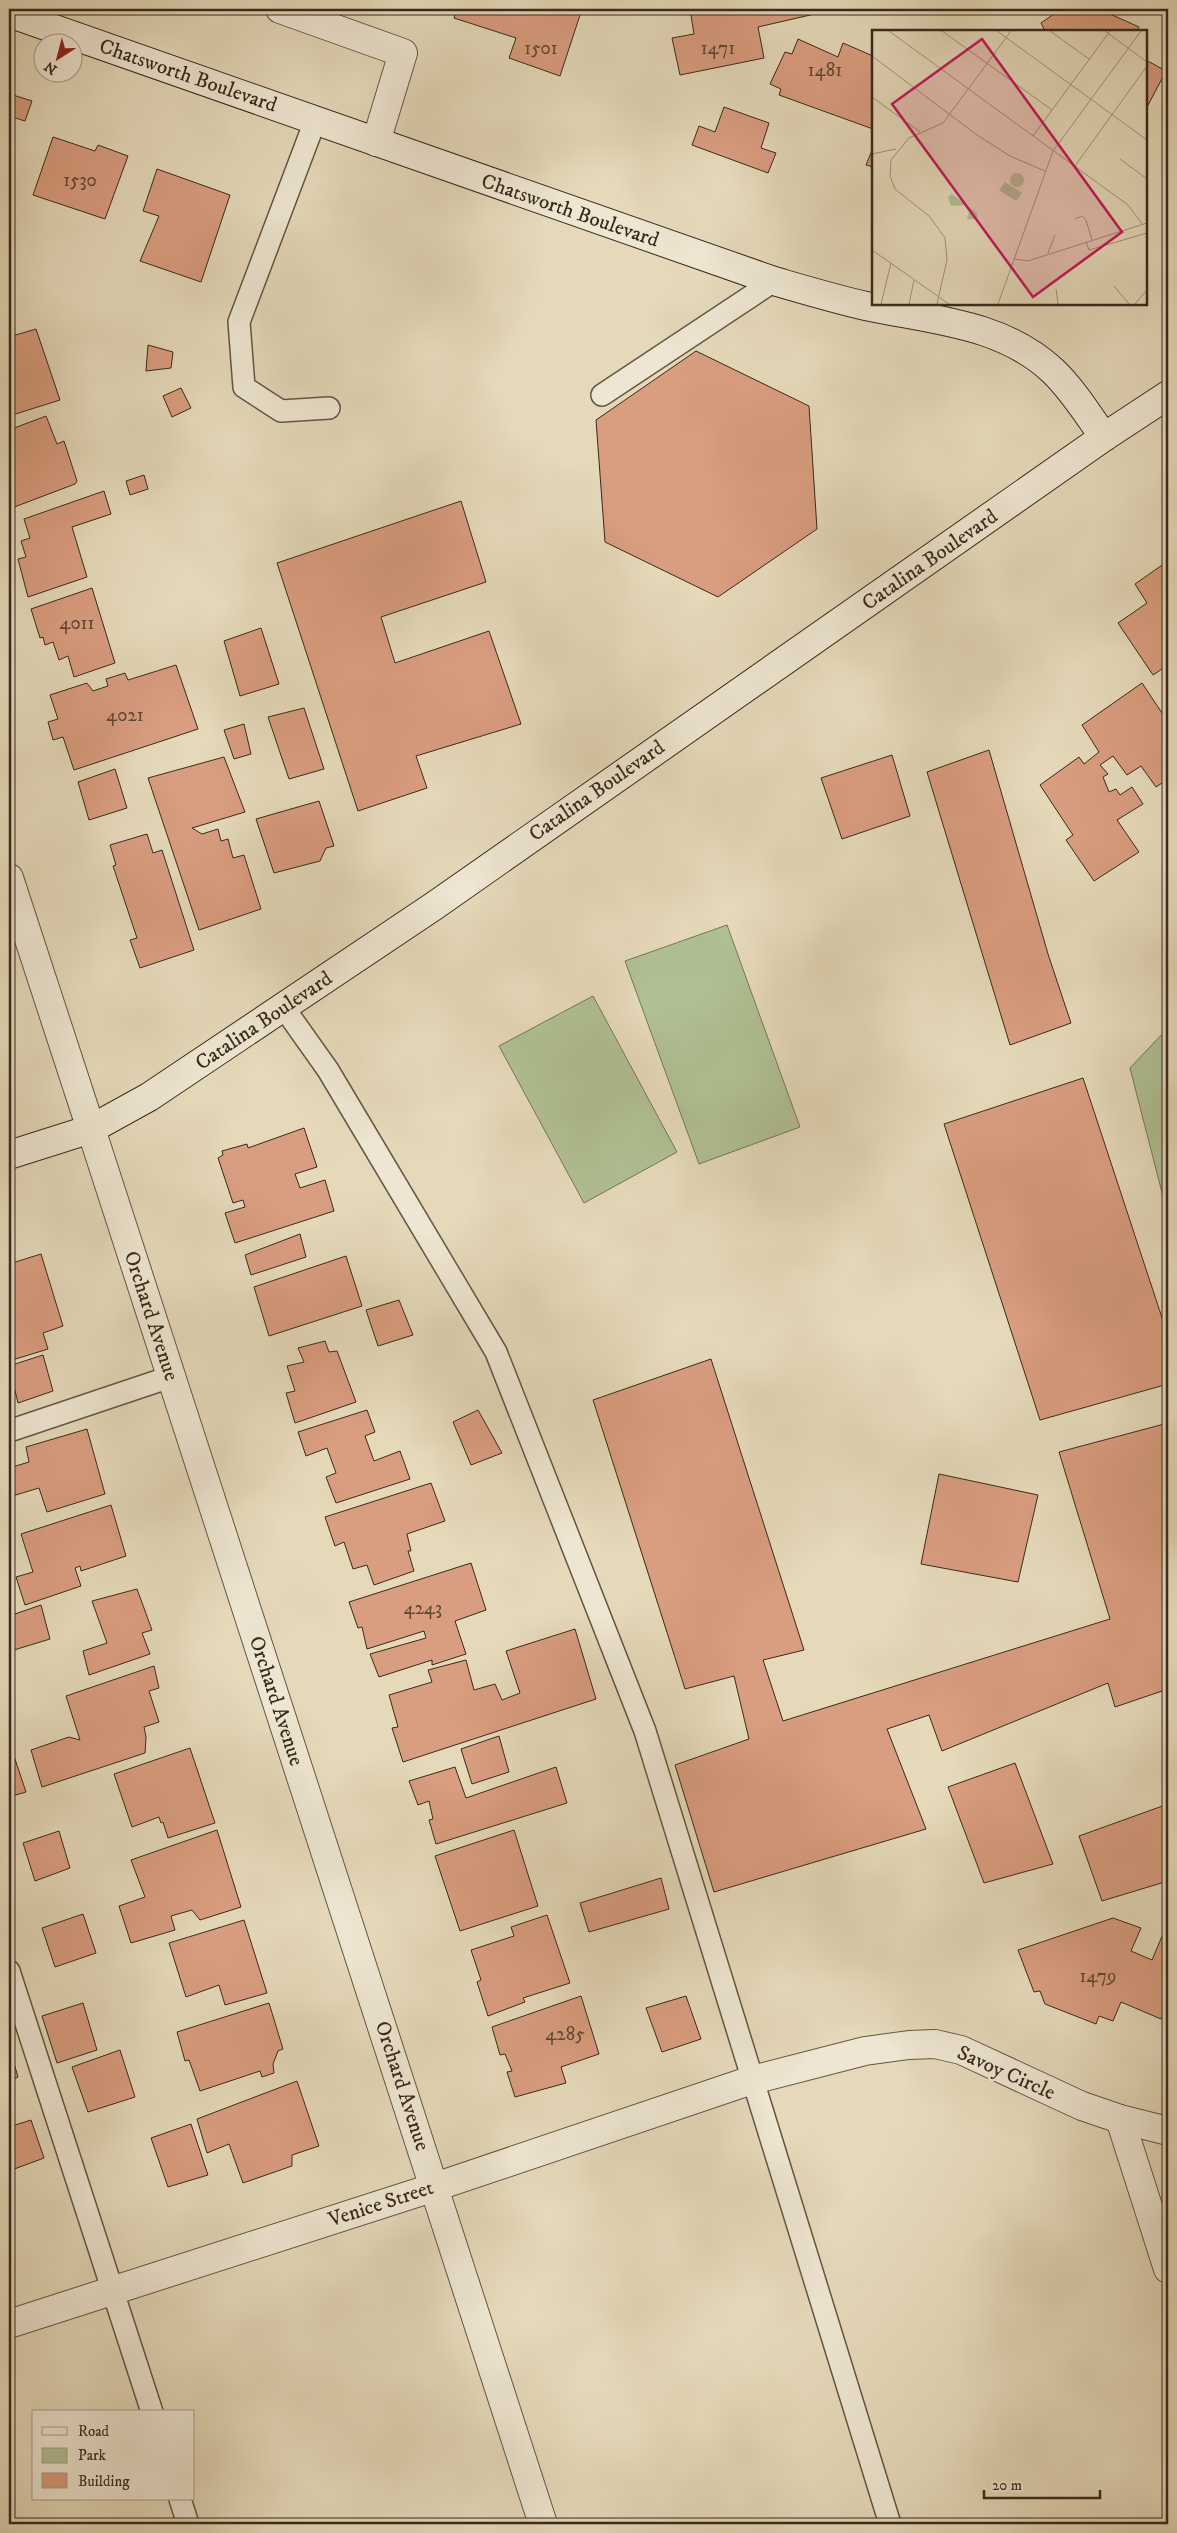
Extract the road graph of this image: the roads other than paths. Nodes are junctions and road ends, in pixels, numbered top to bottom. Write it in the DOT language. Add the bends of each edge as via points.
graph roads {
  1 [pos="280,9"];
  2 [pos="9,13"];
  3 [pos="315,121"];
  4 [pos="376,142"];
  5 [pos="774,281"];
  6 [pos="602,394"];
  7 [pos="1168,395"];
  8 [pos="329,408"];
  9 [pos="1104,437"];
  10 [pos="9,878"];
  11 [pos="284,1008"];
  12 [pos="91,1129"];
  13 [pos="9,1155"];
  14 [pos="170,1377"];
  15 [pos="9,1431"];
  16 [pos="9,1971"];
  17 [pos="752,2080"];
  18 [pos="1120,2119"];
  19 [pos="1168,2131"];
  20 [pos="435,2187"];
  21 [pos="1168,2269"];
  22 [pos="114,2290"];
  23 [pos="9,2324"];
  24 [pos="151,2410"];
  25 [pos="180,2500"];
  26 [pos="188,2524"];
  27 [pos="543,2524"];
  28 [pos="890,2524"];
  1 -- 4 [label="street" via="404,53"];
  2 -- 3 [label="street, Chatsworth Boulevard"];
  3 -- 4 [label="street, Chatsworth Boulevard"];
  3 -- 8 [label="lane" via="239,322 244,387 281,411"];
  4 -- 5 [label="street, Chatsworth Boulevard"];
  5 -- 6 [label="lane"];
  5 -- 9 [label="street, Chatsworth Boulevard" via="858,304 966,325 1001,337 1053,370"];
  7 -- 9 [label="street, Catalina Boulevard"];
  9 -- 11 [label="street, Catalina Boulevard"];
  10 -- 12 [label="street, Orchard Avenue"];
  11 -- 12 [label="street, Catalina Boulevard" via="149,1097"];
  11 -- 17 [label="lane" via="328,1070 496,1352 645,1731"];
  12 -- 13 [label="street, Catalina Boulevard"];
  12 -- 14 [label="street, Orchard Avenue"];
  14 -- 15 [label="lane"];
  14 -- 20 [label="street, Orchard Avenue"];
  16 -- 22 [label="lane"];
  17 -- 18 [label="street, Savoy Circle" via="865,2051 935,2044 960,2050 1046,2092"];
  17 -- 20 [label="street, Venice Street"];
  17 -- 28 [label="lane"];
  18 -- 19 [label="street, Savoy Circle"];
  18 -- 21 [label="street"];
  20 -- 22 [label="street, Venice Street"];
  20 -- 27 [label="street, Orchard Avenue"];
  22 -- 23 [label="street, Venice Street"];
  22 -- 24 [label="lane"];
  25 -- 26 [label="lane"];
}
